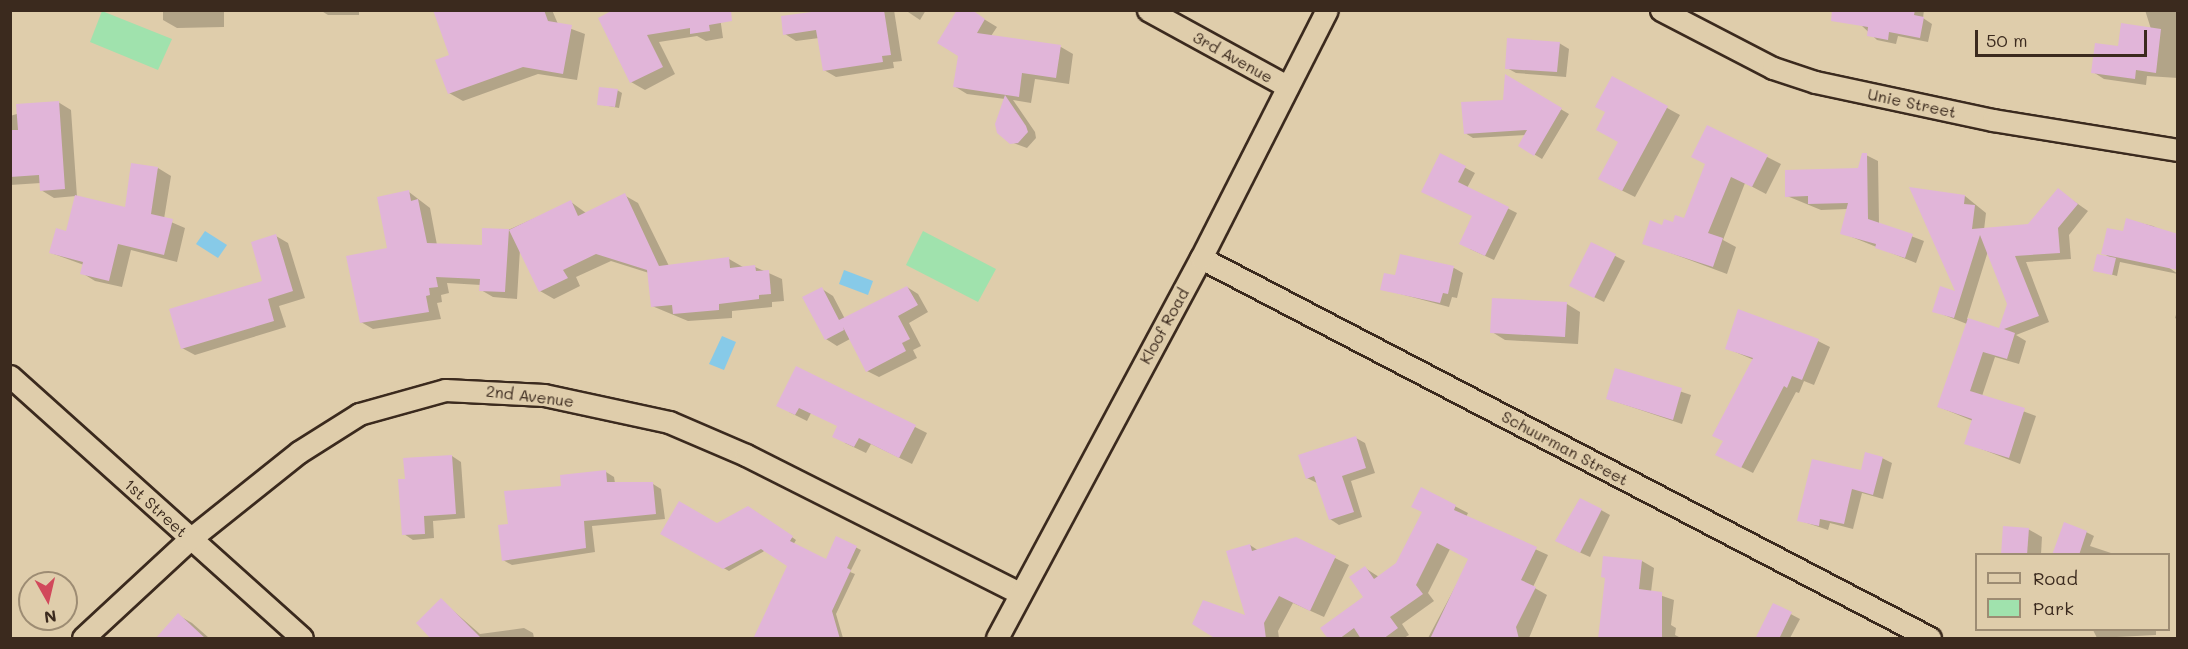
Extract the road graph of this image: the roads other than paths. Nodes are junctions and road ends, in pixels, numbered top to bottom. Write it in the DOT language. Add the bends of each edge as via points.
graph roads {
  1 [pos="1148,10"];
  2 [pos="1327,10"];
  3 [pos="1661,10"];
  4 [pos="1287,86"];
  5 [pos="2178,150"];
  6 [pos="1201,258"];
  7 [pos="10,376"];
  8 [pos="190,538"];
  9 [pos="1018,593"];
  10 [pos="83,639"];
  11 [pos="302,639"];
  12 [pos="997,639"];
  13 [pos="1930,639"];
  1 -- 4 [label="street, 3rd Avenue"];
  2 -- 4 [label="street, Kloof Road"];
  3 -- 5 [label="street, Unie Street" via="1773,68 1815,82 1993,120"];
  4 -- 6 [label="street, Kloof Road"];
  6 -- 9 [label="street, Kloof Road"];
  6 -- 13 [label="street, Schuurman Street"];
  7 -- 8 [label="street, 1st Street"];
  8 -- 9 [label="street, 2nd Avenue" via="299,452 359,414 445,390 486,390 601,405 669,422 747,455"];
  8 -- 10 [label="street, 2nd Avenue"];
  8 -- 11 [label="street, 1st Street"];
  9 -- 12 [label="street, Kloof Road"];
}
